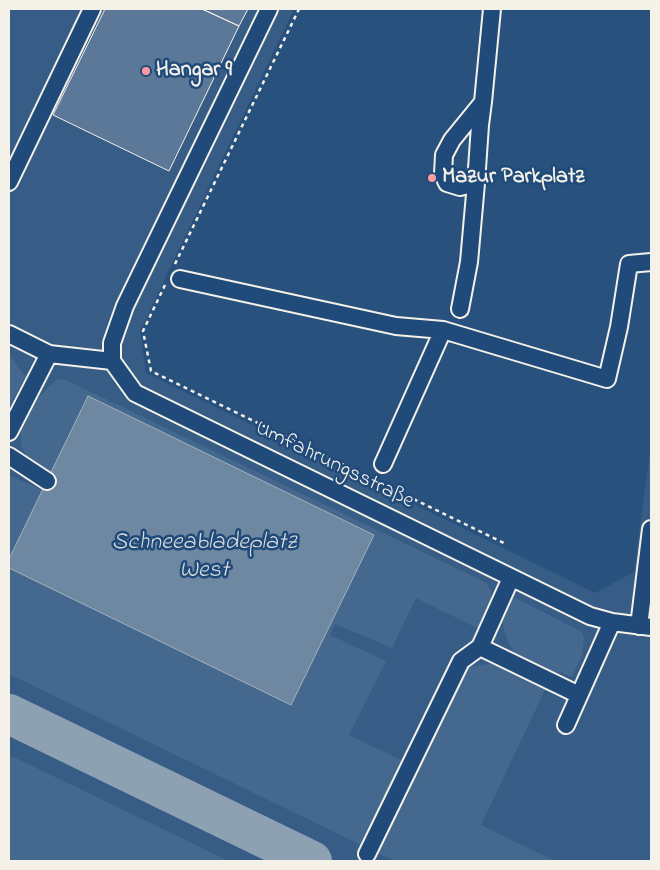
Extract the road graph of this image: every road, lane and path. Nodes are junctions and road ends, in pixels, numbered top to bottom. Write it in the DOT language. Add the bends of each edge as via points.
graph roads {
  1 [pos="92,9"];
  2 [pos="269,9"];
  3 [pos="298,9"];
  4 [pos="492,9"];
  5 [pos="483,102"];
  6 [pos="9,182"];
  7 [pos="476,183"];
  8 [pos="651,262"];
  9 [pos="174,275"];
  10 [pos="460,309"];
  11 [pos="443,330"];
  12 [pos="9,334"];
  13 [pos="49,354"];
  14 [pos="112,361"];
  15 [pos="9,432"];
  16 [pos="9,455"];
  17 [pos="383,464"];
  18 [pos="47,481"];
  19 [pos="651,529"];
  20 [pos="506,544"];
  21 [pos="511,578"];
  22 [pos="612,622"];
  23 [pos="645,626"];
  24 [pos="480,648"];
  25 [pos="579,695"];
  26 [pos="566,724"];
  27 [pos="367,854"];
  1 -- 6 [label="lane"];
  2 -- 14 [label="lane" via="125,306 112,343"];
  3 -- 9 [label="path"];
  4 -- 5 [label="lane"];
  5 -- 7 [label="lane"];
  5 -- 7 [label="lane" via="452,140 442,164 447,183 460,187"];
  7 -- 10 [label="lane"];
  8 -- 11 [label="lane" via="629,264 607,379"];
  9 -- 11 [label="lane" via="396,326"];
  9 -- 20 [label="path" via="143,331 151,371"];
  11 -- 17 [label="lane"];
  12 -- 13 [label="lane"];
  13 -- 14 [label="lane"];
  13 -- 15 [label="lane"];
  14 -- 21 [label="lane, Umfahrungsstraße" via="135,393"];
  16 -- 18 [label="lane"];
  19 -- 23 [label="lane"];
  21 -- 22 [label="lane, Umfahrungsstraße" via="590,616"];
  21 -- 24 [label="lane"];
  22 -- 23 [label="lane, Umfahrungsstraße"];
  22 -- 25 [label="lane"];
  24 -- 25 [label="lane"];
  24 -- 27 [label="lane" via="461,661"];
  25 -- 26 [label="lane"];
}
